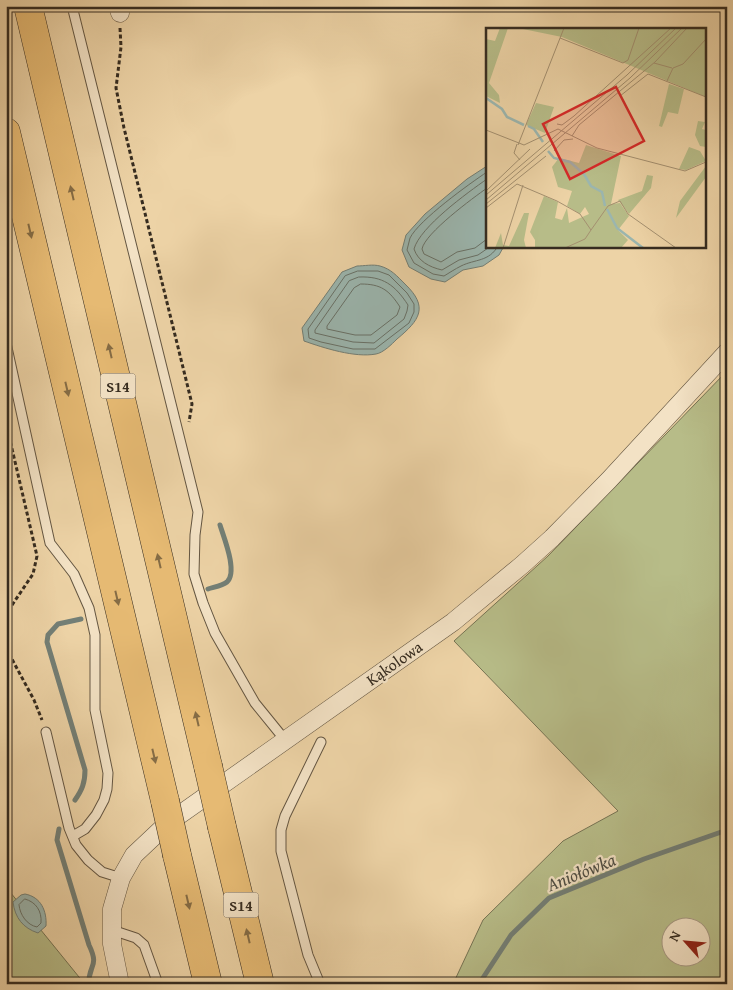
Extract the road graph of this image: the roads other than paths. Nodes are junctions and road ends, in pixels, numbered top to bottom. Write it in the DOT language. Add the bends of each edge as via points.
graph roads {
  1 [pos="28,6"];
  2 [pos="72,6"];
  3 [pos="6,132"];
  4 [pos="6,343"];
  5 [pos="727,352"];
  6 [pos="46,732"];
  7 [pos="285,740"];
  8 [pos="321,742"];
  9 [pos="73,836"];
  10 [pos="121,878"];
  11 [pos="112,930"];
  12 [pos="120,984"];
  13 [pos="158,984"];
  14 [pos="208,984"];
  15 [pos="260,984"];
  16 [pos="320,984"];
  15 -- 1 [label="highway, S14, one-way, bridge"];
  2 -- 7 [label="lane" via="198,512 194,574 215,633 255,703"];
  3 -- 14 [label="highway, one-way, bridge"];
  4 -- 9 [label="lane" via="50,543 74,574 89,608 95,635 95,710 108,773 107,789 96,814 85,829"];
  5 -- 7 [label="street, Kąkolowa" via="609,480 522,565 453,622"];
  6 -- 9 [label="lane"];
  7 -- 10 [label="street, Kąkolowa" via="168,823 134,855"];
  8 -- 16 [label="lane" via="281,830 281,851 308,955"];
  9 -- 10 [label="lane" via="88,860 102,872"];
  10 -- 11 [label="street, Kąkolowa" via="112,909"];
  11 -- 12 [label="street, Kąkolowa"];
  11 -- 13 [label="lane" via="136,938 144,945"];
}
